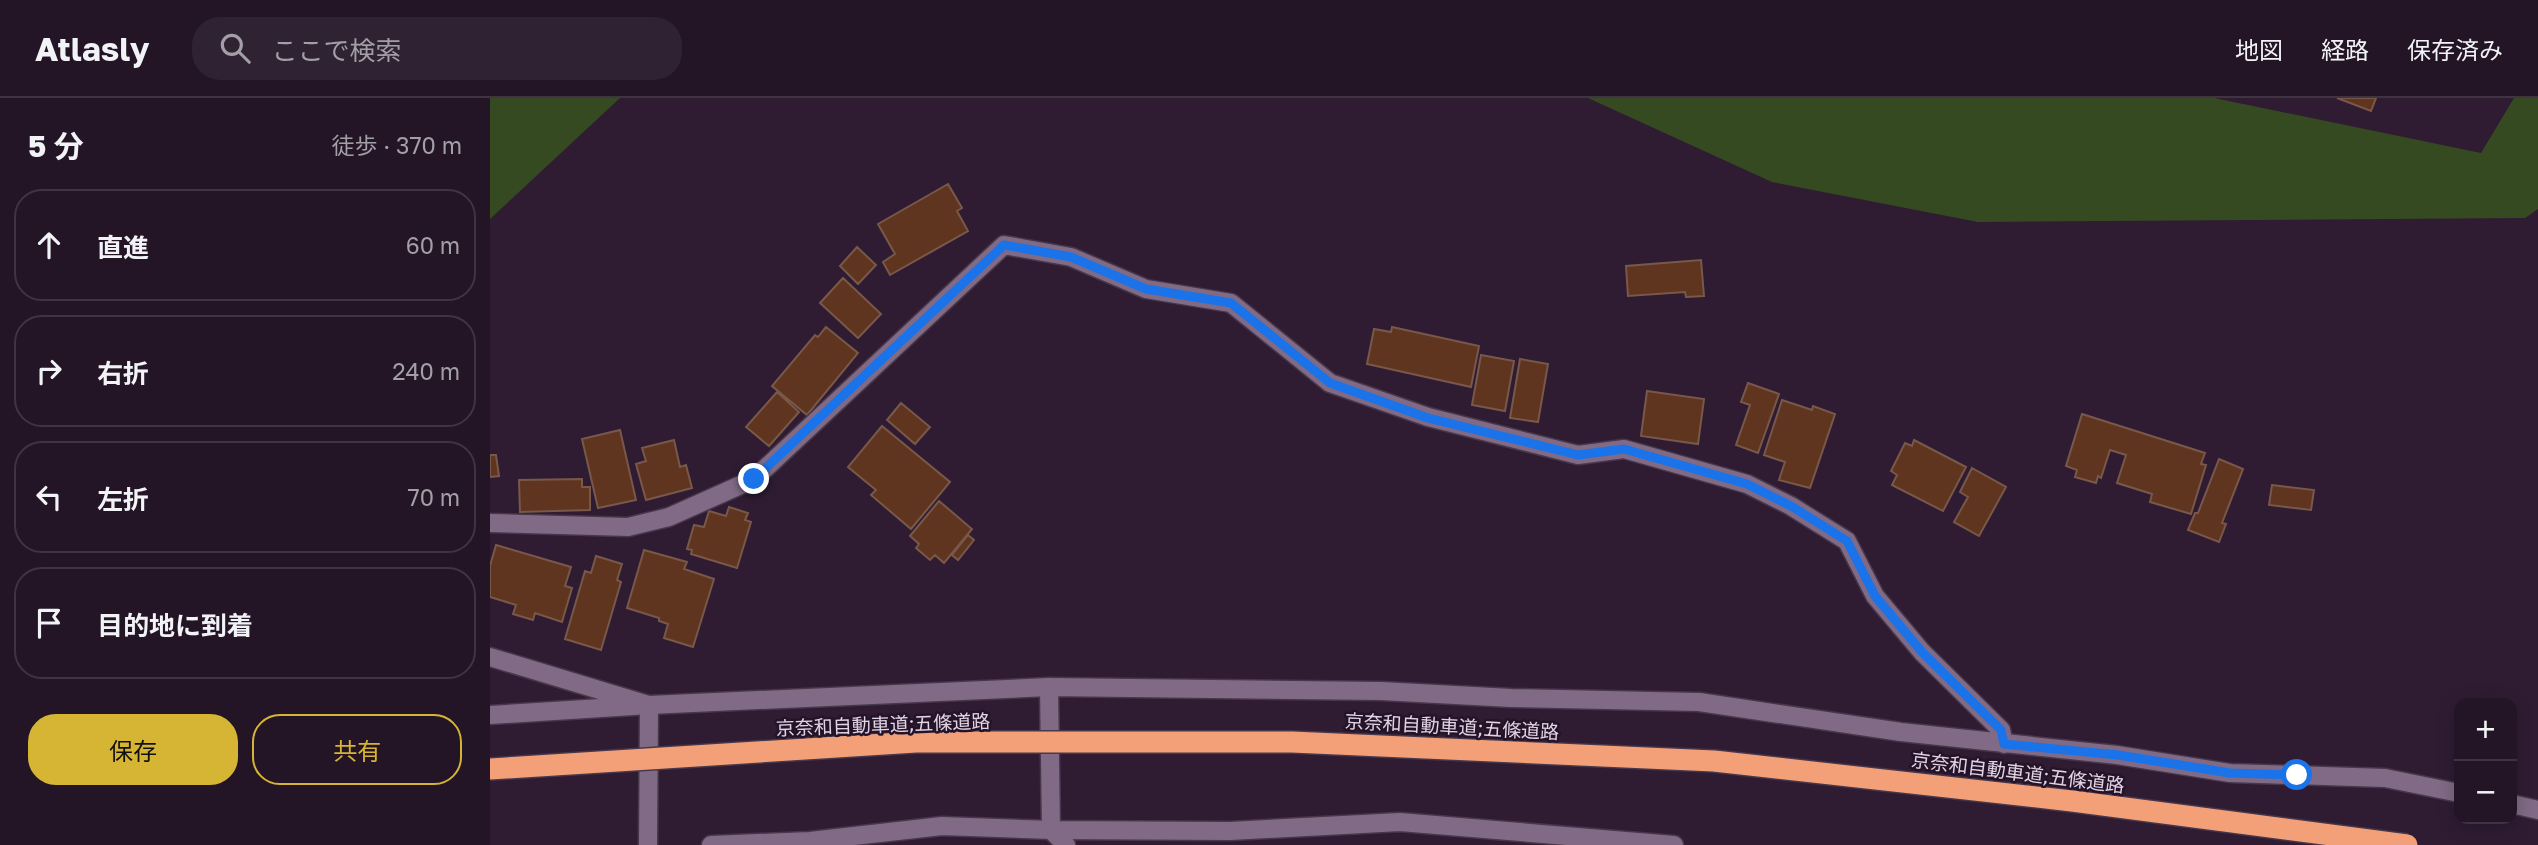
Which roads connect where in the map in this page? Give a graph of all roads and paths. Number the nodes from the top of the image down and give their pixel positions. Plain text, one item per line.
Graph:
1 (490, 523) edge
2 (490, 657) edge
3 (1049, 687) junction
4 (649, 705) junction
5 (490, 715) edge
6 (2004, 744) junction
7 (490, 769) edge
8 (2454, 792) edge
9 (2517, 805) edge
10 (2538, 810) edge
11 (1051, 830) junction
12 (648, 845) edge
13 (711, 845) edge
14 (1066, 845) edge
15 (1674, 845) edge
16 (2407, 845) edge

1 - 6 street
2 - 4 street
3 - 4 street
3 - 6 street
3 - 11 street
4 - 5 street
4 - 12 street
6 - 8 street
7 - 16 highway, 京奈和自動車道;五條道路, bridge
9 - 10 street
11 - 13 street
11 - 14 street
11 - 15 street

